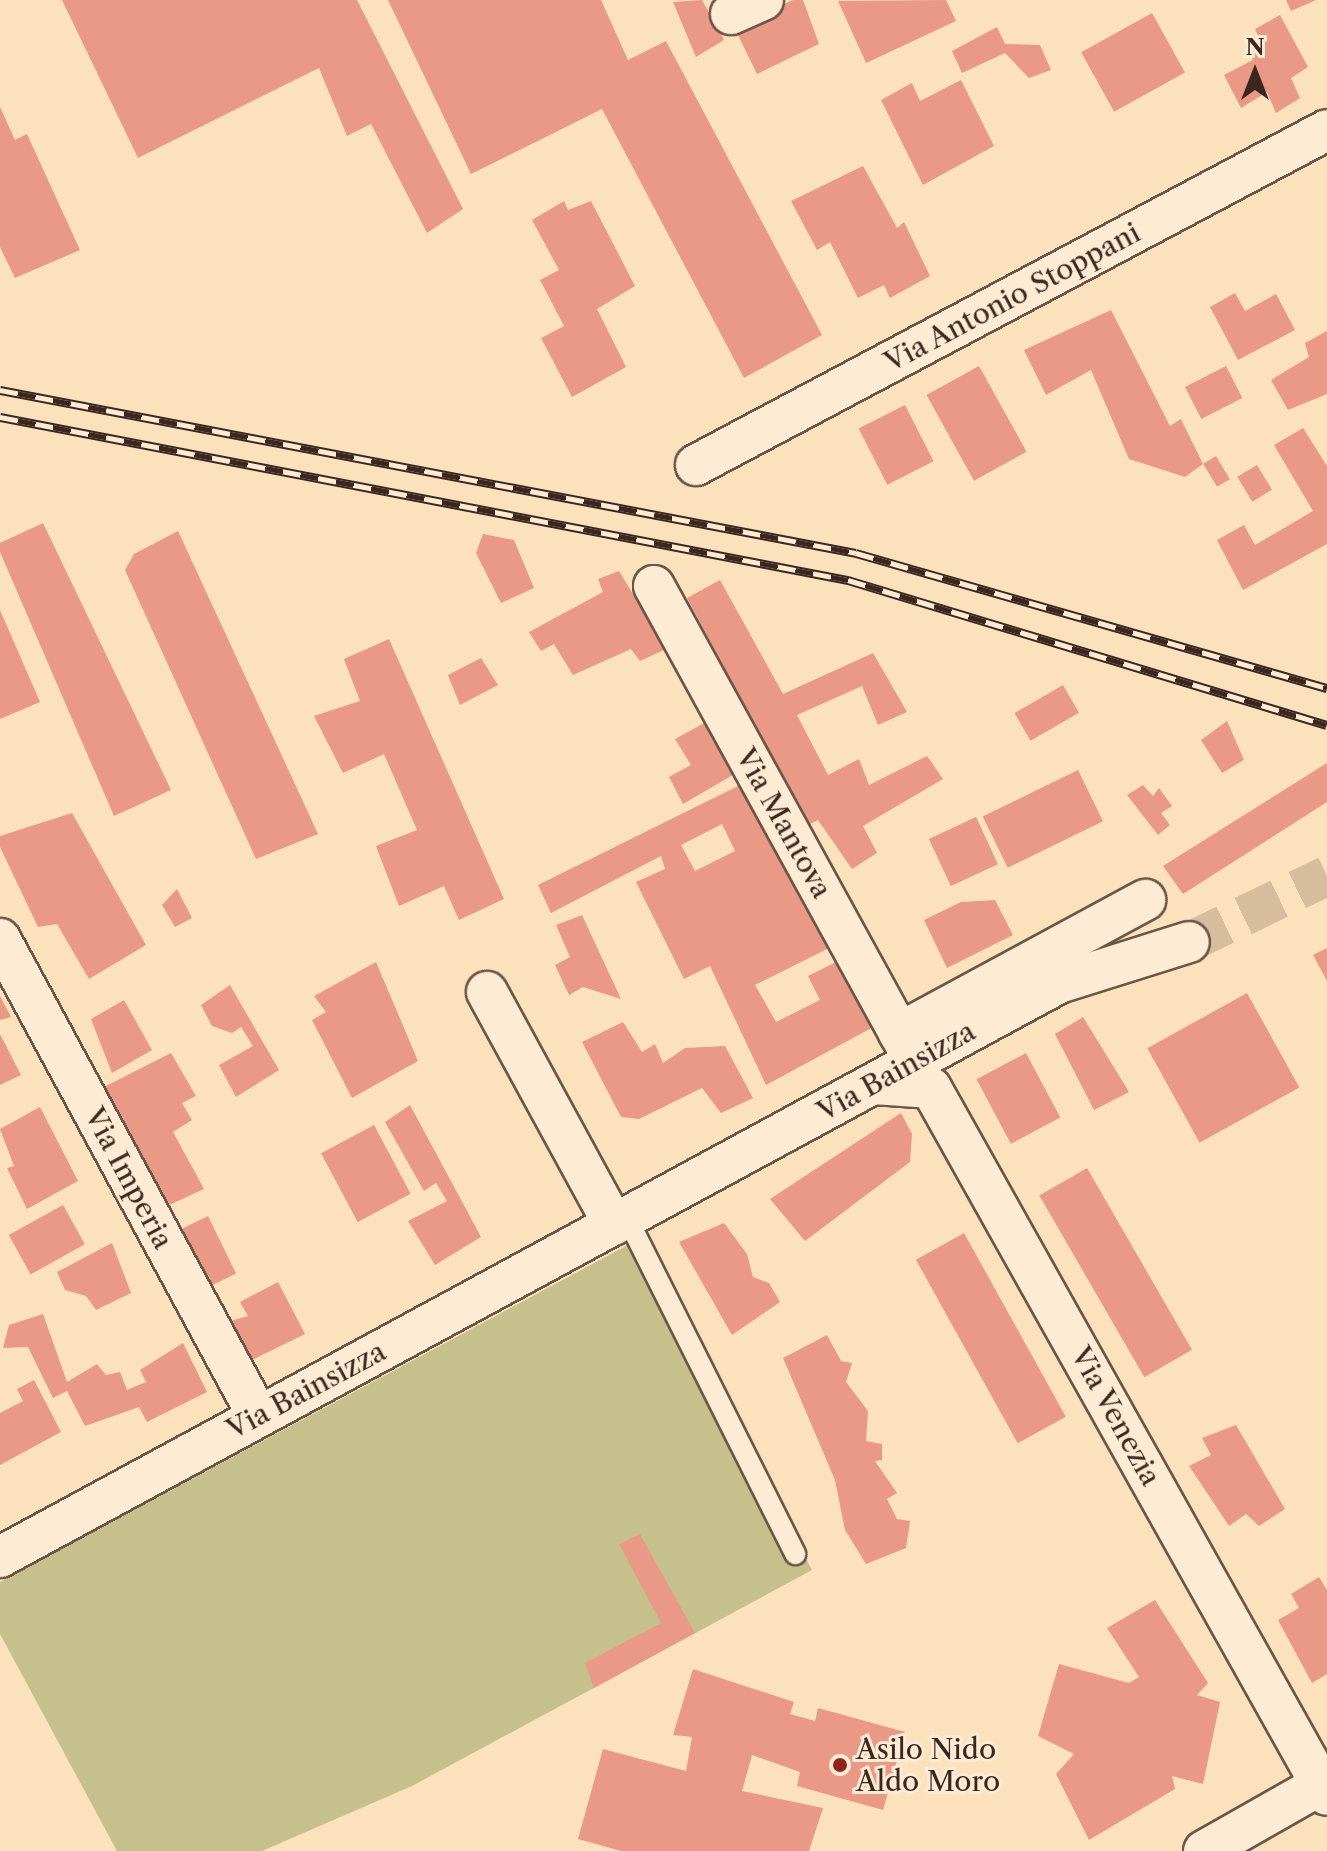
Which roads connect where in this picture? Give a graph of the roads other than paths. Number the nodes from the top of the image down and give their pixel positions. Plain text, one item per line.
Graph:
1 (1327, 130) edge
2 (696, 465) dead end
3 (654, 586) dead end
4 (1145, 900) dead end
5 (0, 939) edge
6 (1189, 942) tunnel mouth
7 (487, 992) dead end
8 (906, 1047) junction
9 (873, 1084) junction
10 (620, 1222) junction
11 (258, 1416) junction
12 (795, 1554) dead end
13 (0, 1557) edge
14 (1325, 1787) edge
15 (1204, 1851) edge

1 - 2 street, Via Antonio Stoppani
3 - 8 street, Via Mantova
4 - 8 street
5 - 11 street, Via Imperia
6 - 8 street, Via Bainsizza
7 - 10 street
8 - 9 street, Via Bainsizza
9 - 10 street, Via Bainsizza
9 - 14 street, Via Venezia
10 - 11 street, Via Bainsizza
10 - 12 lane
11 - 13 street, Via Bainsizza
14 - 15 street

